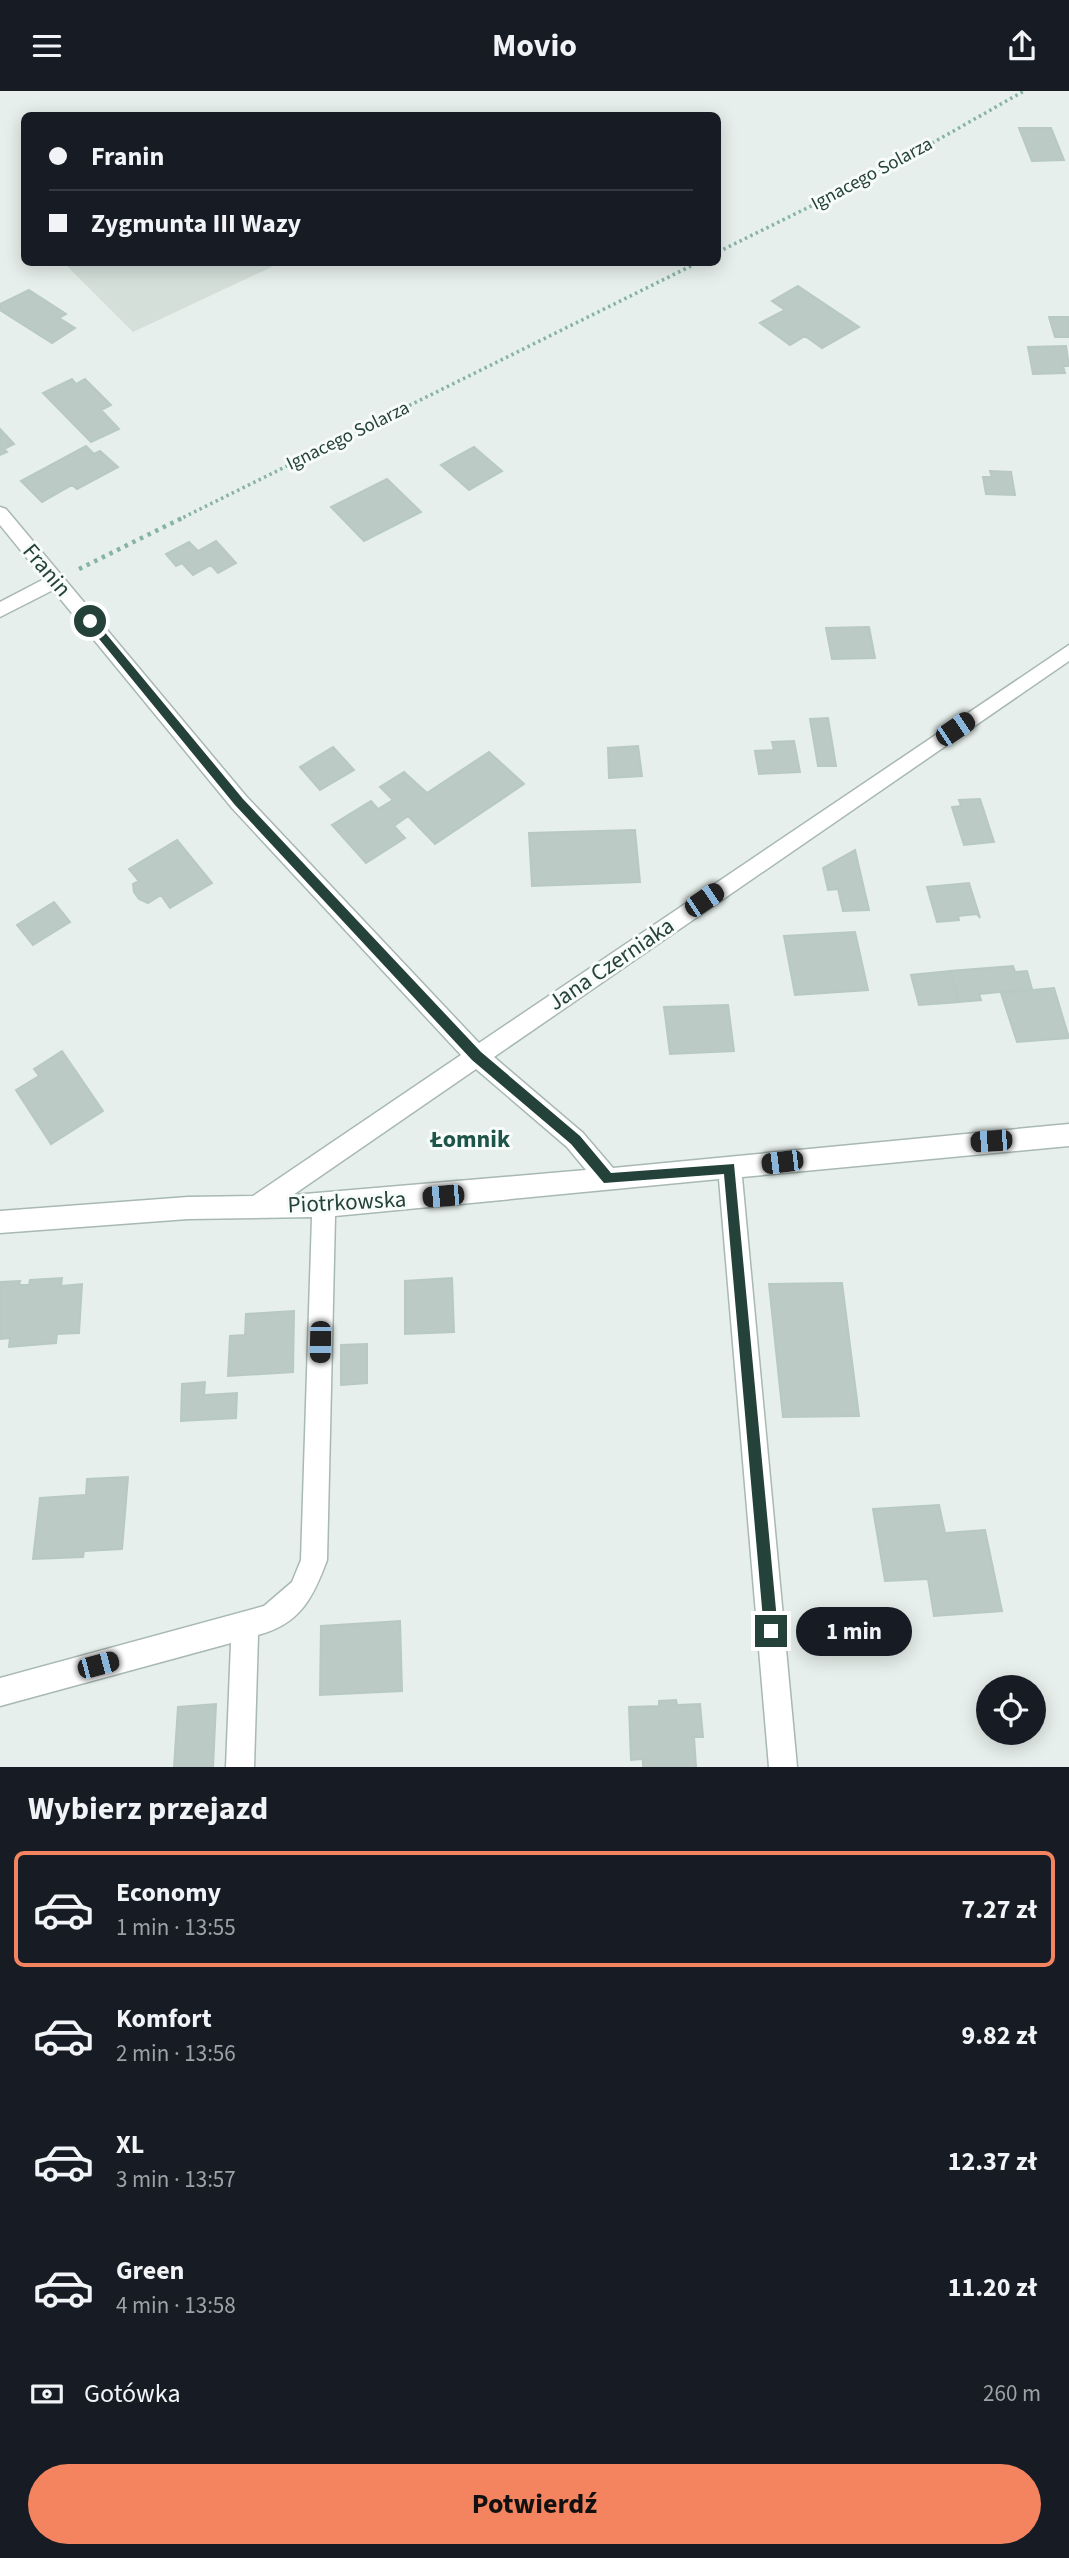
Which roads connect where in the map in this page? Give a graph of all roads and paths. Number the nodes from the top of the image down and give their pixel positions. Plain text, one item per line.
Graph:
1 (1024, 91) edge
2 (721, 250) edge
3 (691, 266) edge
4 (0, 513) edge
5 (57, 580) junction
6 (0, 610) edge
7 (1069, 652) edge
8 (477, 1056) junction
9 (1069, 1135) edge
10 (730, 1168) junction
11 (608, 1179) junction
12 (258, 1206) junction
13 (324, 1206) junction
14 (0, 1222) edge
15 (245, 1625) junction
16 (0, 1692) edge
17 (240, 1767) edge
18 (783, 1767) edge

1 - 2 path, Ignacego Solarza
3 - 5 path, Ignacego Solarza
4 - 5 street, Franin
5 - 6 street
5 - 8 street, Franin
7 - 8 street, Jana Czerniaka
8 - 11 street, Franin
8 - 12 street, Jana Czerniaka
9 - 10 street, Piotrkowska
10 - 11 street, Piotrkowska
10 - 18 street
11 - 13 street, Piotrkowska
12 - 13 street, Piotrkowska
12 - 14 street, Piotrkowska
13 - 15 street
15 - 16 street
15 - 17 street

